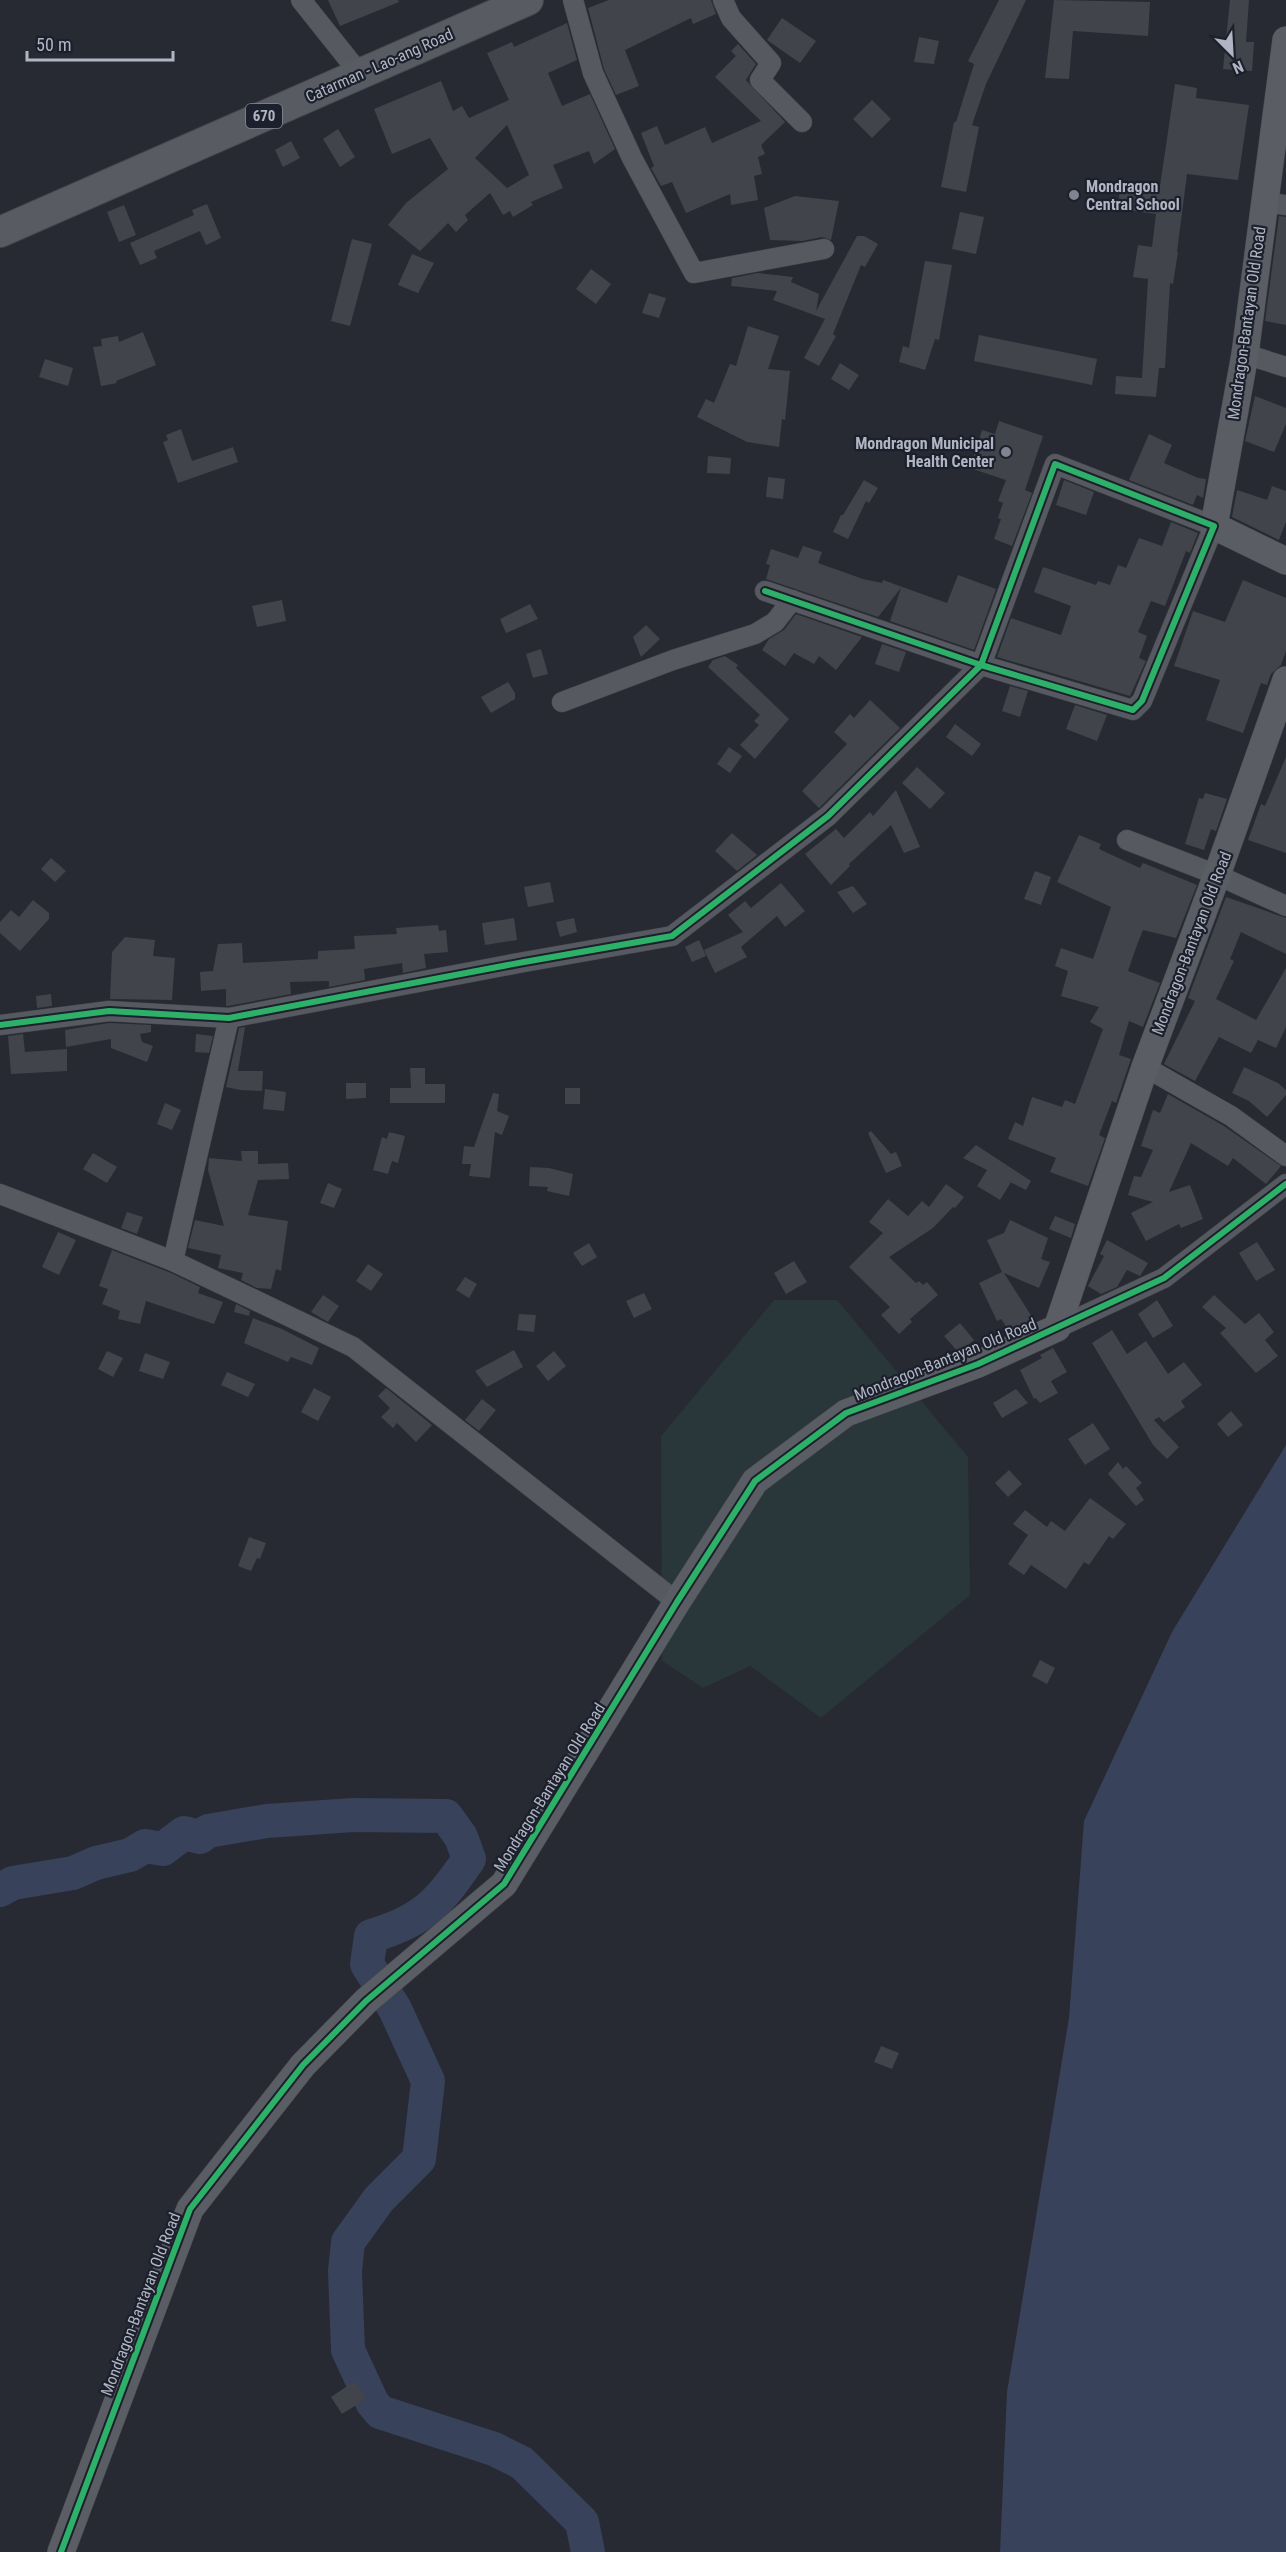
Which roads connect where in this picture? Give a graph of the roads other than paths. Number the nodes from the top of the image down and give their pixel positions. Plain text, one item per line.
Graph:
1 (301, 0) edge
2 (528, 0) edge
3 (573, 0) edge
4 (723, 0) edge
5 (1286, 40) edge
6 (360, 74) junction
7 (802, 122) dead end
8 (1275, 204) edge
9 (0, 232) edge
10 (824, 249) dead end
11 (1245, 354) junction
12 (1286, 367) edge
13 (1214, 526) junction
14 (1286, 561) edge
15 (765, 591) dead end
16 (792, 600) junction
17 (981, 665) junction
18 (1286, 680) edge
19 (561, 702) dead end
20 (1127, 840) dead end
21 (1217, 875) junction
22 (1286, 906) edge
23 (229, 1018) junction
24 (0, 1025) edge
25 (1145, 1067) junction
26 (1286, 1156) edge
27 (1286, 1184) edge
28 (0, 1194) edge
29 (173, 1261) junction
30 (1057, 1328) junction
31 (677, 1602) junction
32 (61, 2552) edge

1 - 6 street
2 - 6 main road, Catarman - Lao-ang Road / 670
3 - 10 street
4 - 7 street
5 - 8 street, Mondragon-Bantayan Old Road
6 - 9 main road, Catarman - Lao-ang Road / 670
8 - 11 street, Mondragon-Bantayan Old Road
11 - 12 street
11 - 13 street, Mondragon-Bantayan Old Road
13 - 14 street
13 - 17 street
13 - 17 street
15 - 16 street
16 - 17 street
16 - 19 street
17 - 23 street
18 - 21 street, Mondragon-Bantayan Old Road
20 - 21 street
21 - 22 street
21 - 25 street, Mondragon-Bantayan Old Road
23 - 24 street
23 - 29 street
25 - 26 street
25 - 30 street, Mondragon-Bantayan Old Road
27 - 30 street
28 - 29 street
29 - 31 street
30 - 31 street, Mondragon-Bantayan Old Road
31 - 32 street, Mondragon-Bantayan Old Road

